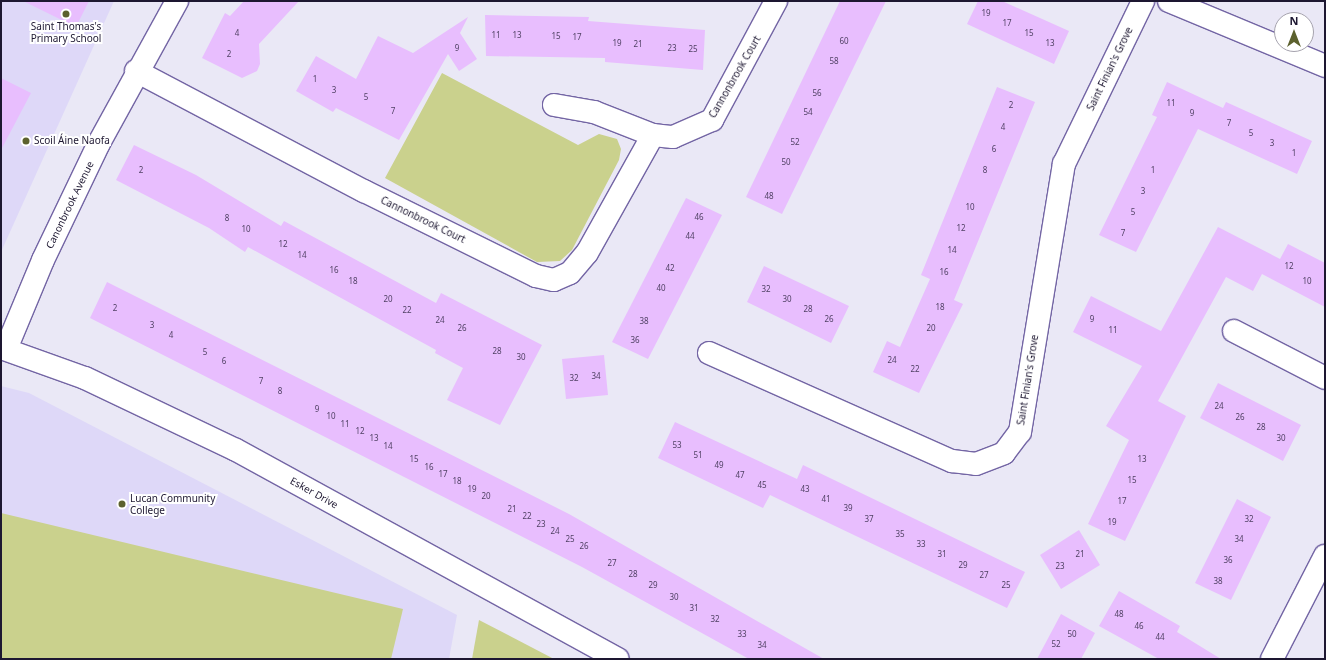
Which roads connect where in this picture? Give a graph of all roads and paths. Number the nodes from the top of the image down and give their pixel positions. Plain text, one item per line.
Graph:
1 (177, 1) edge
2 (776, 1) edge
3 (1143, 1) edge
4 (1169, 1) edge
5 (1325, 66) edge
6 (136, 71) junction
7 (554, 104) dead end
8 (653, 135) junction
9 (1234, 331) dead end
10 (4, 349) edge
11 (709, 353) dead end
12 (1325, 378) edge
13 (1325, 556) edge
14 (618, 659) edge
15 (1272, 659) edge

1 - 6 street, Canonbrook Avenue
2 - 8 street, Cannonbrook Court
3 - 11 street, Saint Finian's Grove
4 - 5 street
6 - 8 street, Cannonbrook Court
6 - 10 street, Canonbrook Avenue
7 - 8 street, Cannonbrook Court
9 - 12 street
10 - 14 street, Esker Drive
13 - 15 street

